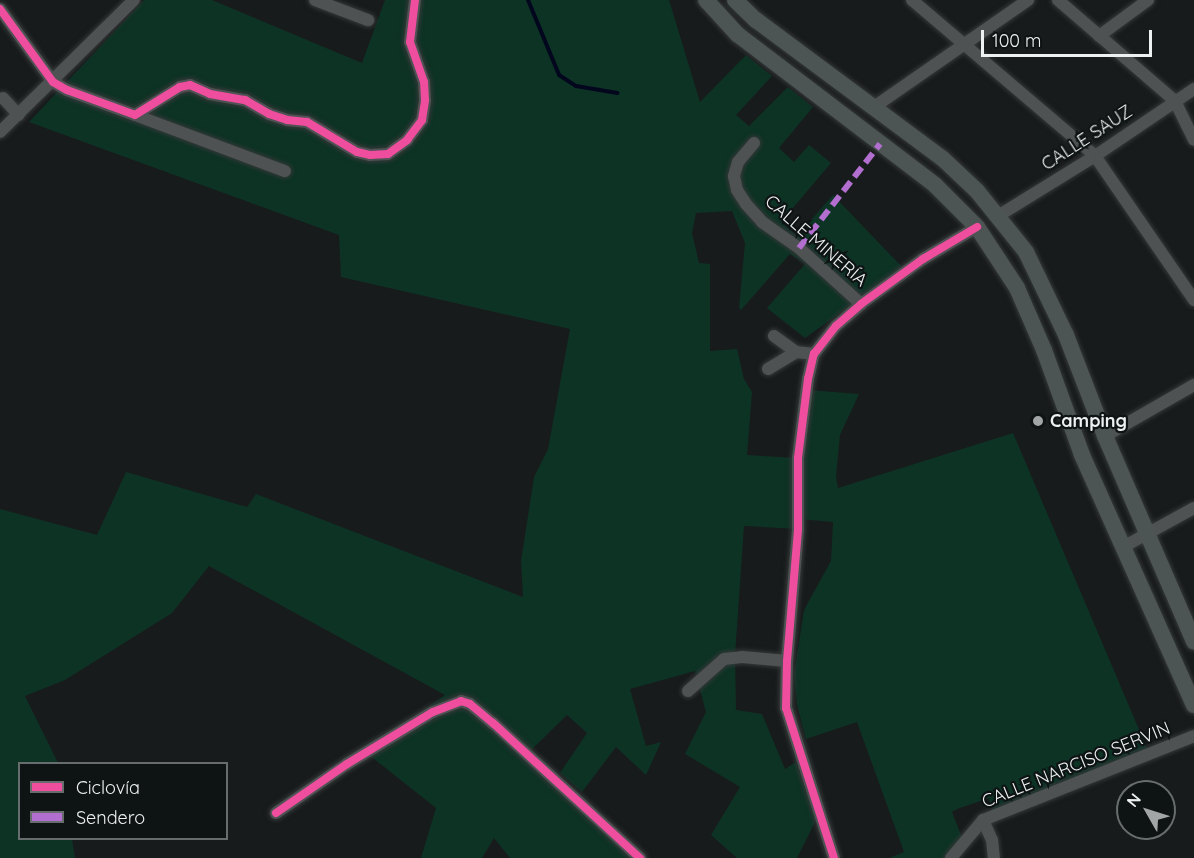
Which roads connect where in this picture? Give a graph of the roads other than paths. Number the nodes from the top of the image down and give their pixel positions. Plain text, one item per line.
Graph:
1 (134, 0) edge
2 (315, 0) edge
3 (415, 0) edge
4 (706, 0) edge
5 (735, 0) edge
6 (912, 0) edge
7 (1028, 0) edge
8 (1058, 0) edge
9 (1148, 0) edge
10 (335, 4) edge
11 (0, 9) edge
12 (368, 20) dead end
13 (1099, 36) junction
14 (966, 45) junction
15 (53, 82) junction
16 (1194, 89) edge
17 (3, 98) dead end
18 (1175, 101) junction
19 (874, 107) junction
20 (19, 115) junction
21 (135, 115) junction
22 (0, 132) edge
23 (1194, 140) edge
24 (754, 143) dead end
25 (1095, 156) junction
26 (285, 171) dead end
27 (998, 216) junction
28 (976, 227) junction
29 (1194, 300) edge
30 (861, 304) junction
31 (774, 336) dead end
32 (796, 352) junction
33 (814, 354) junction
34 (768, 369) dead end
35 (1194, 385) edge
36 (1105, 436) junction
37 (1194, 508) edge
38 (1153, 533) junction
39 (1123, 547) junction
40 (1192, 631) edge
41 (787, 661) junction
42 (688, 691) dead end
43 (1194, 705) edge
44 (1194, 736) edge
45 (276, 813) dead end
46 (983, 820) junction
47 (640, 858) edge
48 (834, 858) edge
49 (951, 858) edge
50 (994, 858) edge

1 - 15 street
2 - 10 street
3 - 21 street
4 - 28 main road
5 - 19 main road
6 - 14 street
7 - 14 street
8 - 13 street
9 - 13 street
10 - 12 street
11 - 15 street
13 - 18 street
14 - 19 street
14 - 25 street
15 - 20 street
15 - 21 street
16 - 18 street, CALLE SAUZ
17 - 20 street
18 - 23 street
18 - 25 street, CALLE SAUZ
19 - 27 main road
20 - 22 street
21 - 26 street
24 - 30 street, CALLE MINERÍA
25 - 27 street, CALLE SAUZ
25 - 29 street
27 - 36 main road
28 - 30 street
28 - 39 main road
30 - 33 street
31 - 32 street
32 - 33 street
32 - 34 street
33 - 41 street
35 - 36 street
36 - 38 main road
37 - 38 street
38 - 39 street
38 - 40 main road
39 - 43 main road
41 - 42 street
41 - 48 street
44 - 46 street, CALLE NARCISO SERVIN
45 - 47 street
46 - 49 street, CALLE NARCISO SERVIN
46 - 50 street

